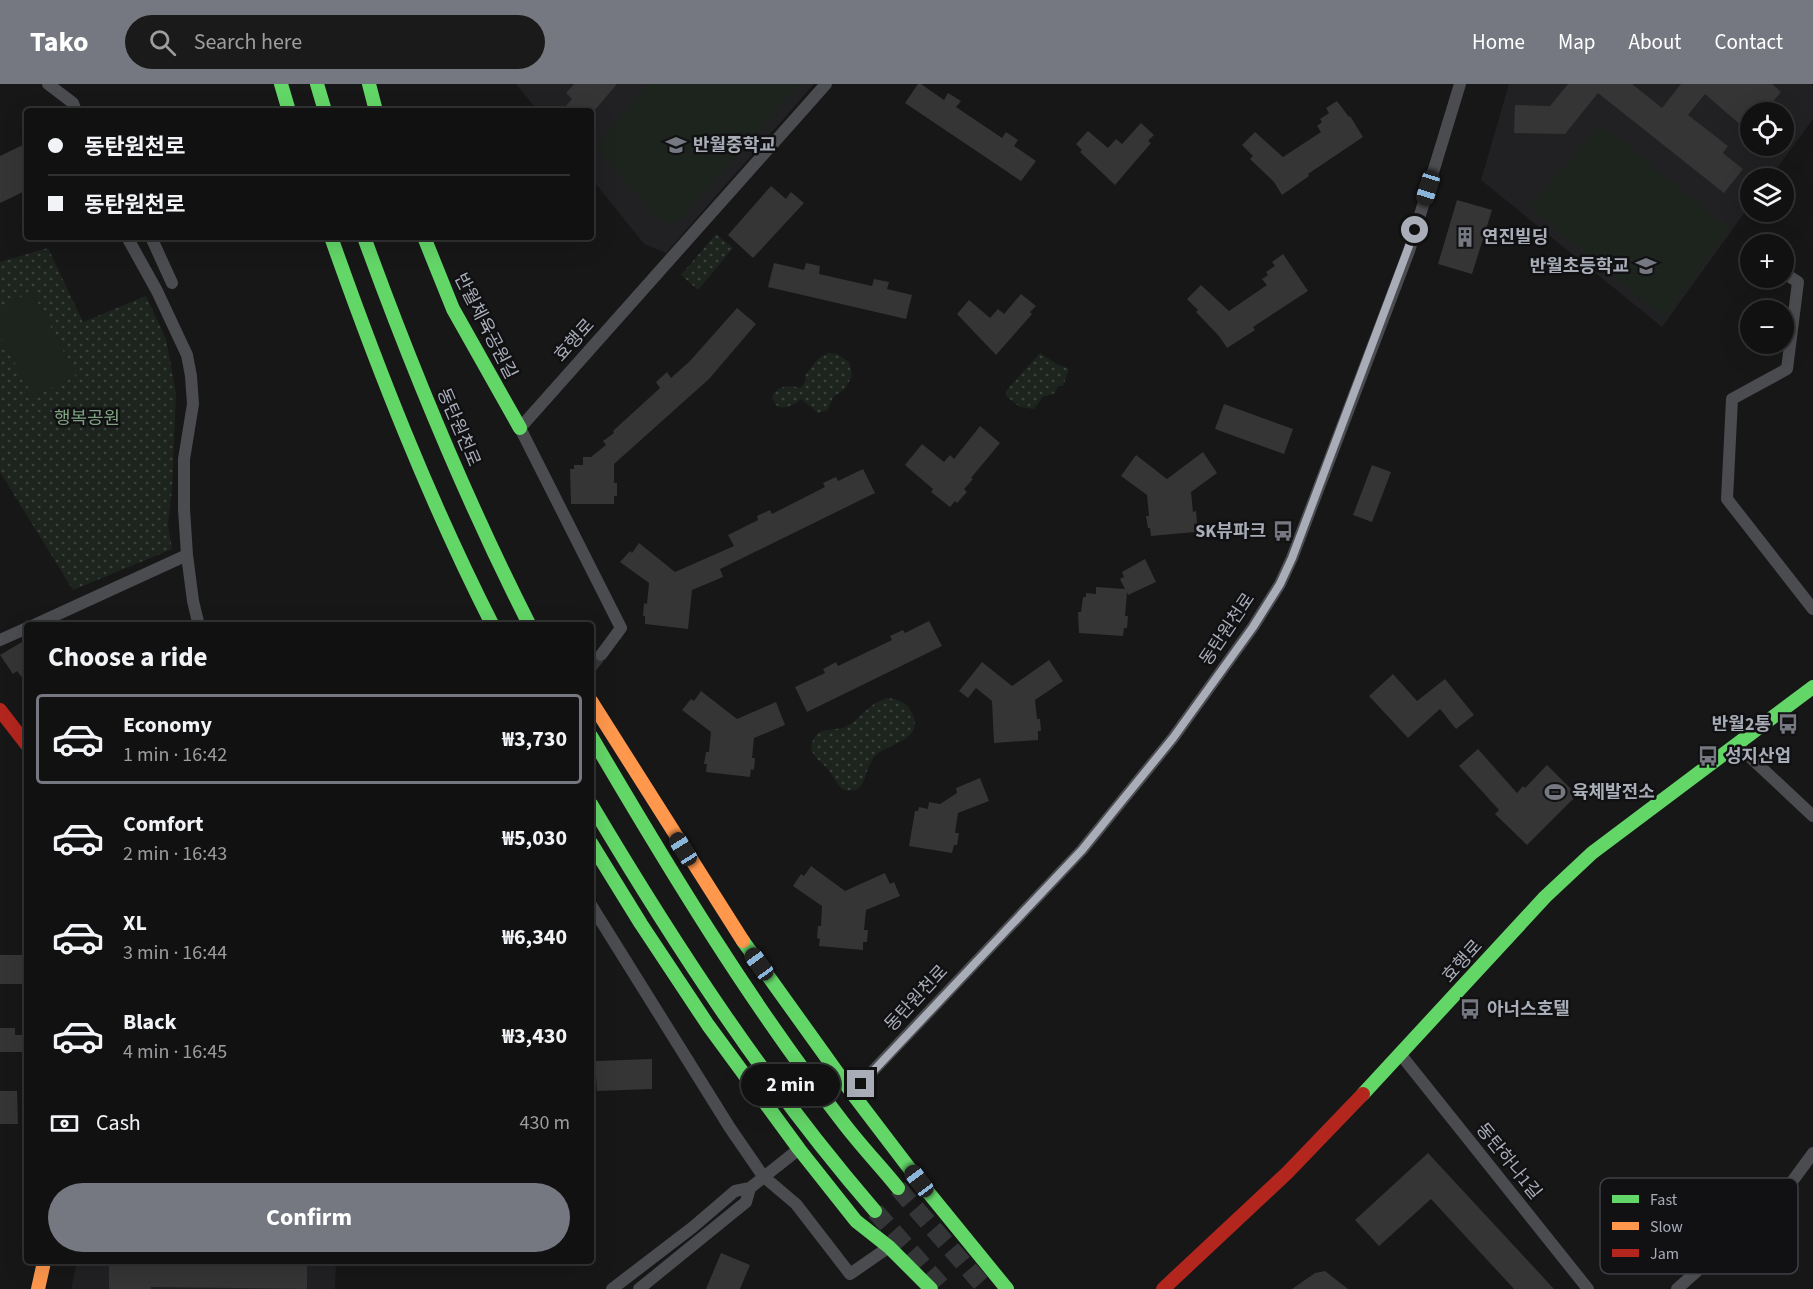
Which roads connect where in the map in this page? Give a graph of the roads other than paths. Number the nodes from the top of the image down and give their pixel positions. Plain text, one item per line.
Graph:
1 (48, 84) edge
2 (281, 84) edge
3 (317, 84) edge
4 (369, 84) edge
5 (826, 84) edge
6 (1460, 84) edge
7 (75, 108) edge
8 (288, 108) edge
9 (324, 108) edge
10 (375, 108) edge
11 (129, 240) edge
12 (152, 240) edge
13 (332, 240) edge
14 (365, 240) edge
15 (425, 240) edge
16 (1794, 279) edge
17 (172, 283) dead end
18 (520, 428) junction
19 (187, 555) junction
20 (1813, 609) edge
21 (41, 622) edge
22 (198, 622) edge
23 (491, 622) edge
24 (530, 622) edge
25 (24, 629) edge
26 (0, 640) edge
27 (601, 656) tunnel mouth
28 (1813, 687) edge
29 (594, 705) edge
30 (0, 710) edge
31 (24, 741) edge
32 (594, 741) edge
33 (1736, 744) junction
34 (594, 809) edge
35 (1813, 816) edge
36 (594, 848) edge
37 (594, 910) edge
38 (1401, 1055) junction
39 (852, 1093) junction
40 (800, 1149) junction
41 (1813, 1153) edge
42 (763, 1176) junction
43 (1795, 1178) edge
44 (750, 1188) junction
45 (898, 1188) tunnel mouth
46 (874, 1211) tunnel mouth
47 (889, 1247) junction
48 (44, 1264) edge
49 (1694, 1274) edge
50 (1006, 1288) edge
51 (38, 1289) edge
52 (612, 1289) edge
53 (639, 1289) edge
54 (931, 1289) edge
55 (1163, 1289) edge
56 (1588, 1289) edge
57 (1677, 1289) edge

1 - 7 street
2 - 8 main road
3 - 9 main road
4 - 10 main road
5 - 18 street, 효행로
6 - 39 street, 동탄원천로
11 - 19 street
12 - 17 street
13 - 23 main road
14 - 24 main road, 동탄원천로
15 - 18 main road, 반월체육공원길
16 - 20 street
18 - 27 street
19 - 21 street
19 - 22 street
25 - 26 street
28 - 33 main road, 효행로
29 - 39 main road
30 - 31 main road
32 - 45 main road
33 - 35 street
33 - 38 main road, 효행로
34 - 46 main road
36 - 40 main road
37 - 42 street
38 - 55 main road, 효행로
38 - 56 street, 동탄하나1길
39 - 50 main road
40 - 42 street
40 - 47 main road
41 - 43 street
42 - 44 street
42 - 47 street
44 - 52 street
44 - 53 street
47 - 54 main road
48 - 51 main road
49 - 57 street

